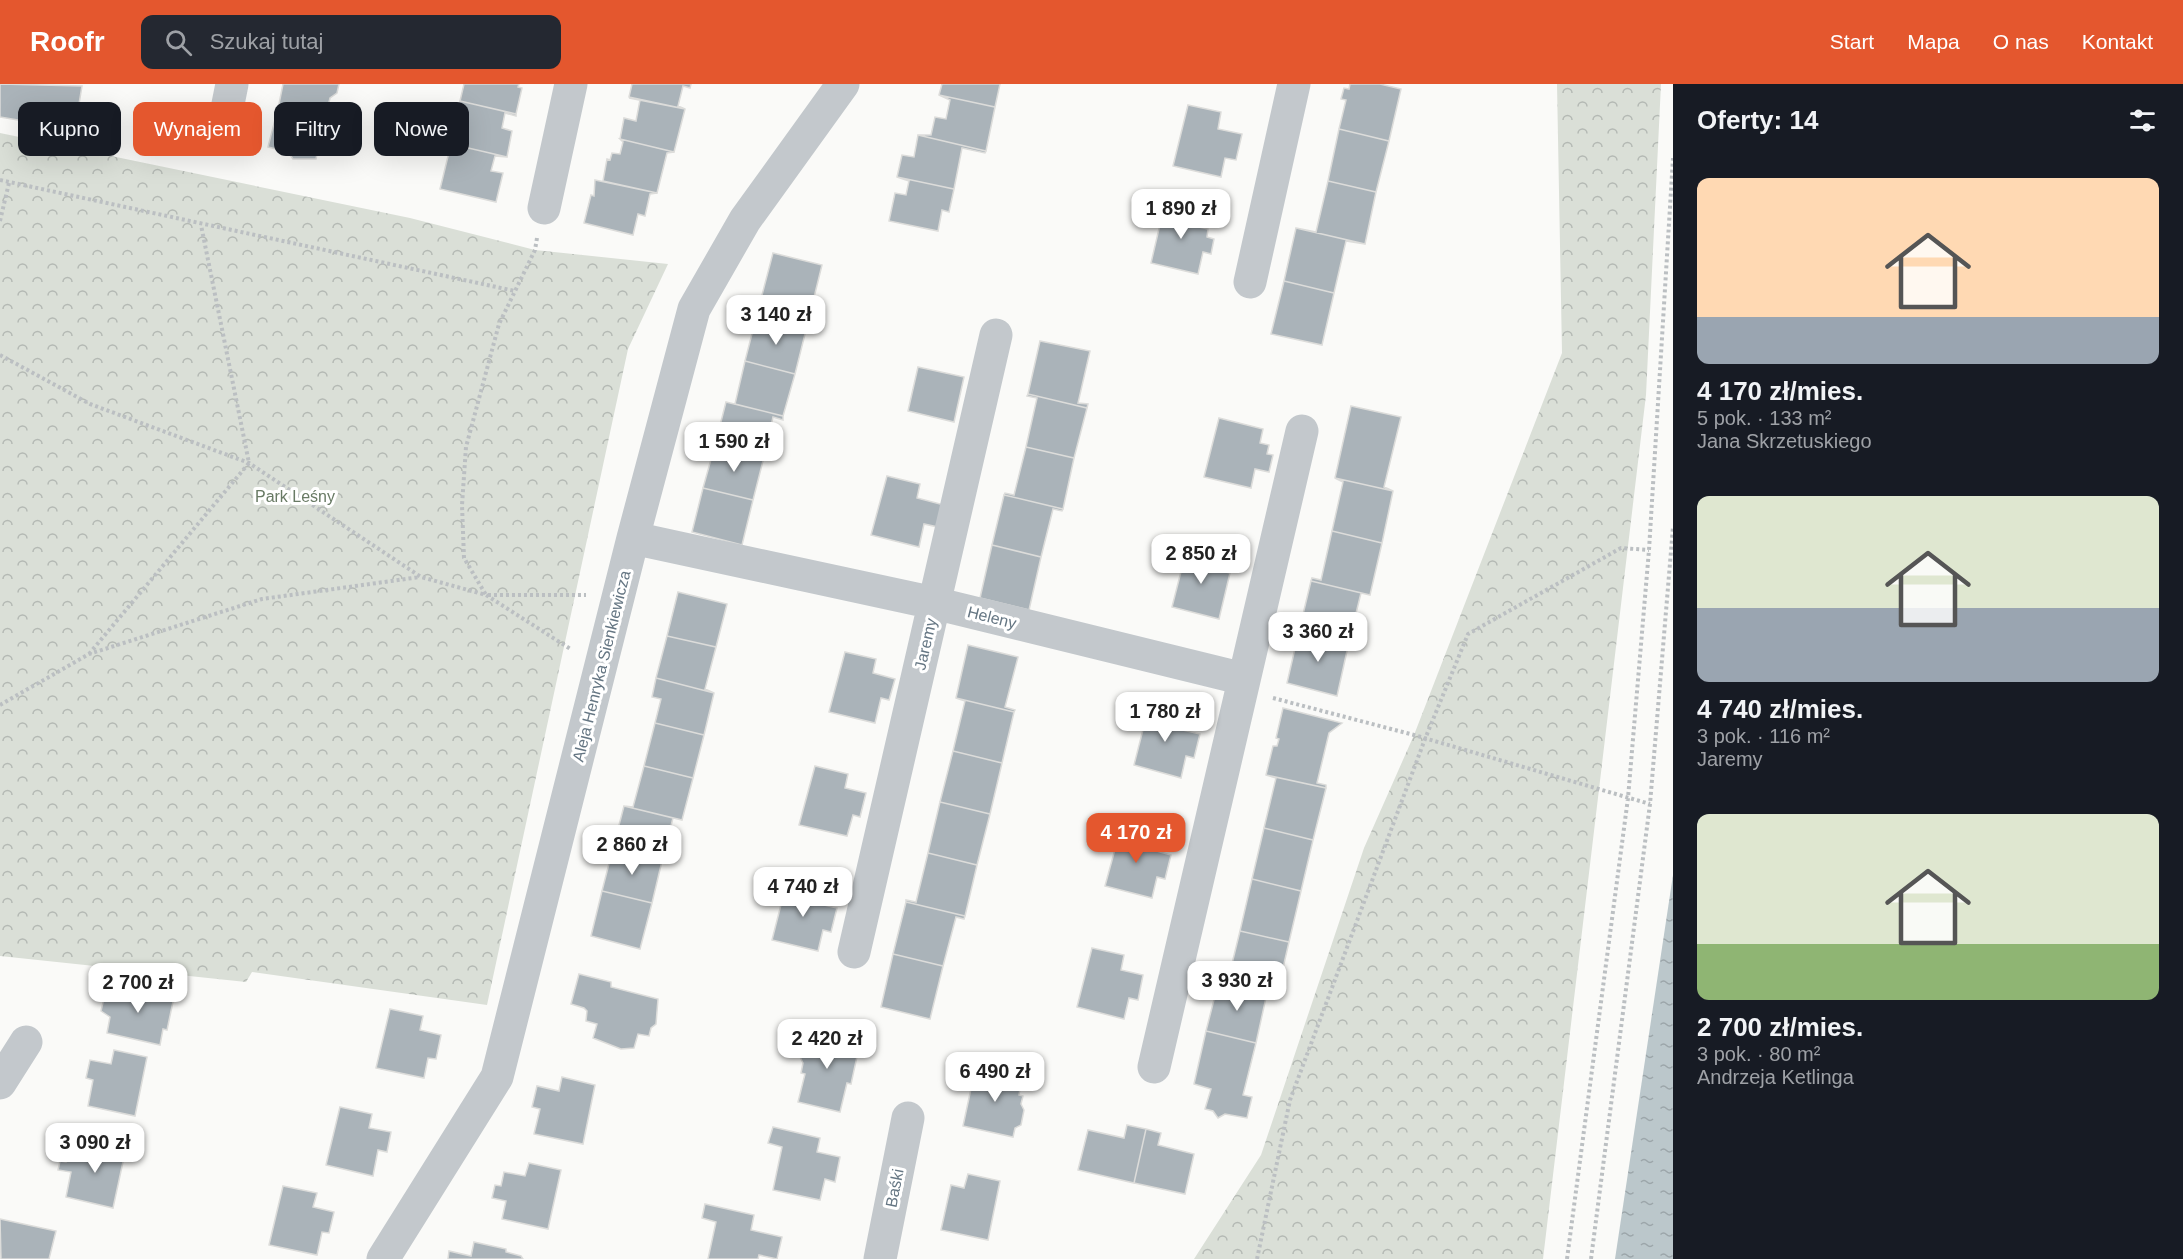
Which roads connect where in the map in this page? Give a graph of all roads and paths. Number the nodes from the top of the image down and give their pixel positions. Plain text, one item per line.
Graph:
1 (232, 84) edge
2 (571, 84) edge
3 (843, 84) edge
4 (1294, 84) edge
5 (228, 102) edge
6 (1673, 158) edge
7 (0, 180) edge
8 (9, 183) junction
9 (544, 208) joint
10 (0, 220) edge
11 (201, 225) junction
12 (1250, 282) dead end
13 (515, 291) junction
14 (996, 335) dead end
15 (0, 355) edge
16 (1302, 431) dead end
17 (249, 463) junction
18 (1673, 527) edge
19 (633, 538) junction
20 (1649, 550) junction
21 (421, 577) junction
22 (486, 594) junction
23 (619, 594) junction
24 (934, 603) junction
25 (89, 654) junction
26 (600, 669) junction
27 (1244, 679) junction
28 (0, 705) edge
29 (1425, 739) junction
30 (1628, 798) junction
31 (1650, 804) junction
32 (854, 952) dead end
33 (26, 1042) dead end
34 (1154, 1066) dead end
35 (0, 1083) edge
36 (908, 1118) dead end
37 (383, 1259) edge
38 (880, 1259) edge
39 (1257, 1259) edge
40 (1567, 1259) edge
41 (1591, 1259) edge

1 - 5 street
2 - 9 street
3 - 19 street, Aleja Henryka Sienkiewicza
4 - 12 street
6 - 20 path
7 - 8 path
8 - 10 path
8 - 11 path
9 - 13 path
11 - 13 path
11 - 17 path
13 - 22 path
14 - 24 street, Jaremy
15 - 17 path
16 - 27 street
17 - 21 path
17 - 25 path
18 - 31 path
19 - 23 street, Aleja Henryka Sienkiewicza
19 - 24 street, Heleny
20 - 29 path
20 - 30 path
21 - 22 path
21 - 25 path
22 - 23 path
22 - 26 path
23 - 26 street, Aleja Henryka Sienkiewicza
24 - 27 street, Heleny
24 - 32 street, Jaremy
25 - 28 path
26 - 37 street, Aleja Henryka Sienkiewicza
27 - 29 path
27 - 34 street
29 - 30 path
29 - 39 path
30 - 31 path
30 - 40 path
31 - 41 path
33 - 35 street
36 - 38 street, Baśki

